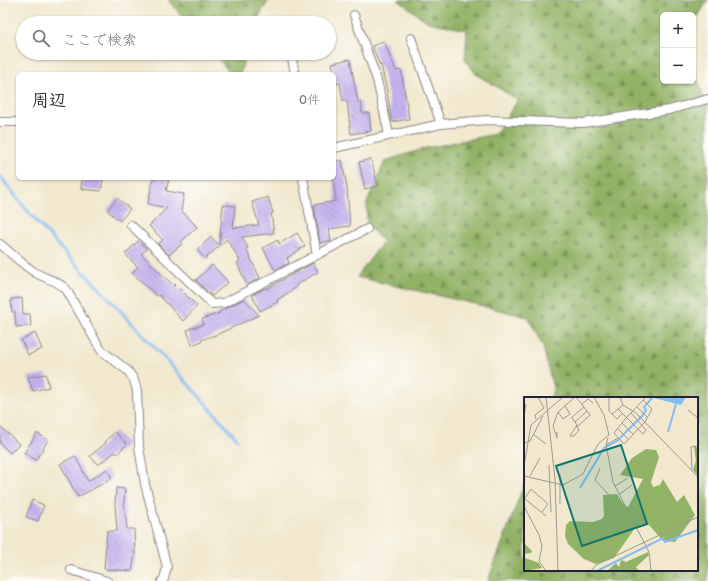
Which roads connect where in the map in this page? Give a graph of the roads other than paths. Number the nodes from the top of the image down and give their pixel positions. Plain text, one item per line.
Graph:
1 (354, 15) dead end
2 (411, 38) dead end
3 (292, 60) edge
4 (295, 72) edge
5 (708, 99) edge
6 (0, 122) edge
7 (16, 122) edge
8 (441, 124) junction
9 (390, 135) junction
10 (336, 148) edge
11 (303, 180) edge
12 (131, 225) dead end
13 (367, 229) dead end
14 (0, 244) edge
15 (317, 255) junction
16 (71, 570) dead end
17 (107, 581) edge
18 (162, 581) edge

1 - 9 street
2 - 8 street
3 - 4 street
5 - 8 street
6 - 7 street
8 - 9 street
9 - 10 street
11 - 15 street
12 - 15 street
13 - 15 street
14 - 18 street
16 - 17 street

